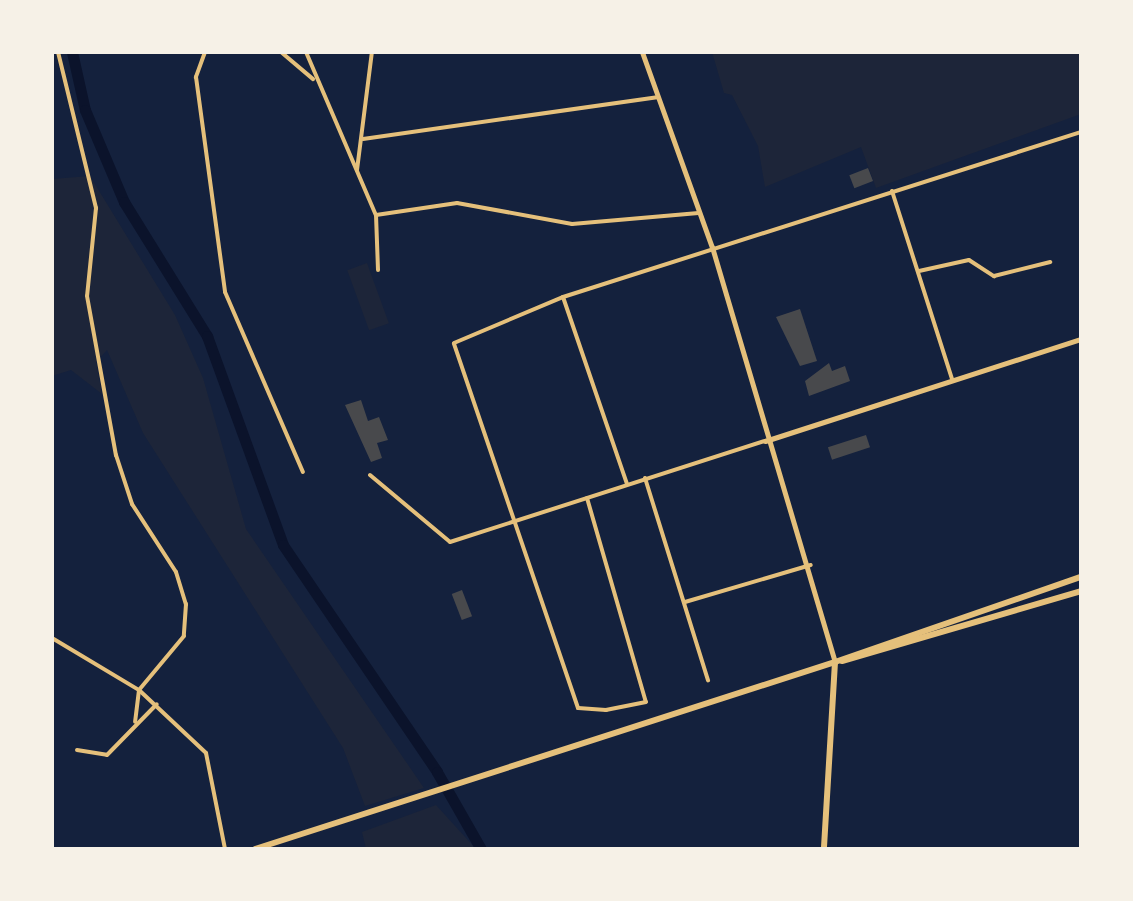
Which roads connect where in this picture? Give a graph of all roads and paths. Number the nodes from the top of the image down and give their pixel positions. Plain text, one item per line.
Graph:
1 (58, 52) edge
2 (205, 52) edge
3 (281, 52) edge
4 (306, 52) edge
5 (372, 52) edge
6 (642, 52) edge
7 (315, 81) junction
8 (659, 96) junction
9 (1081, 132) edge
10 (363, 139) junction
11 (357, 173) junction
12 (891, 190) junction
13 (699, 213) junction
14 (376, 215) junction
15 (712, 247) junction
16 (1050, 262) dead end
17 (378, 270) dead end
18 (919, 271) junction
19 (563, 297) junction
20 (1081, 339) edge
21 (952, 379) junction
22 (765, 441) junction
23 (303, 472) dead end
24 (370, 475) dead end
25 (645, 478) junction
26 (627, 484) junction
27 (587, 498) junction
28 (514, 521) junction
29 (811, 565) junction
30 (1081, 577) edge
31 (1081, 591) edge
32 (685, 602) junction
33 (52, 638) edge
34 (835, 662) junction
35 (708, 680) dead end
36 (139, 690) junction
37 (157, 704) junction
38 (135, 722) junction
39 (77, 750) dead end
40 (225, 849) edge
41 (255, 849) edge
42 (824, 849) edge

1 - 36 street
2 - 23 street
3 - 7 street
4 - 7 street
5 - 10 street
6 - 8 street
7 - 11 street
8 - 10 street
8 - 13 street
9 - 12 street
10 - 11 street
11 - 14 street
12 - 15 street
12 - 18 street
13 - 14 street
13 - 15 street
14 - 17 street
15 - 19 street
15 - 22 street
16 - 18 street
18 - 21 street
19 - 26 street
19 - 28 street
20 - 21 street
21 - 22 street
22 - 25 street
22 - 29 street
24 - 28 street
25 - 26 street
25 - 32 street
26 - 27 street
27 - 28 street
27 - 28 street
29 - 32 street
29 - 34 street
30 - 34 main road
31 - 34 main road
32 - 35 street
33 - 36 street
34 - 41 main road
34 - 42 main road
36 - 37 street
36 - 38 street
37 - 38 street
37 - 40 street
38 - 39 street

